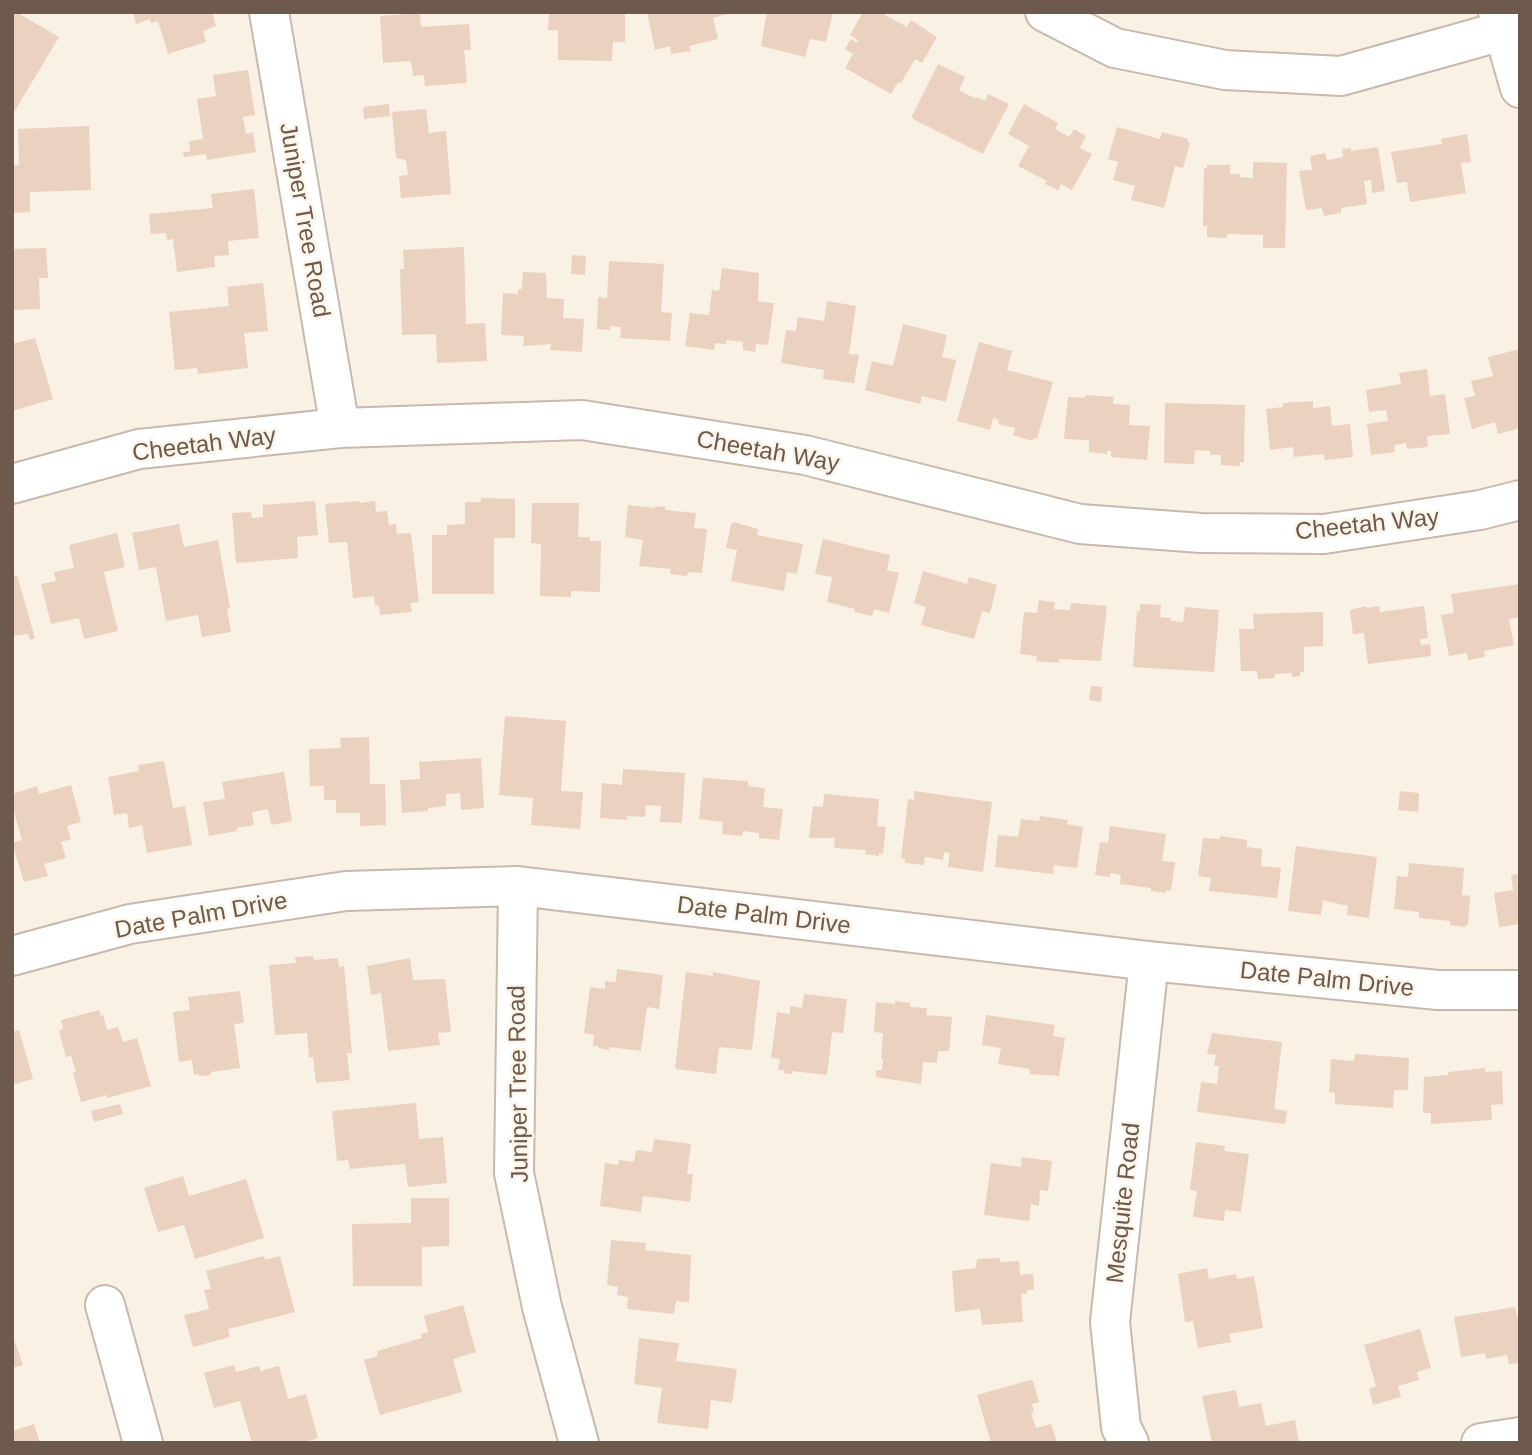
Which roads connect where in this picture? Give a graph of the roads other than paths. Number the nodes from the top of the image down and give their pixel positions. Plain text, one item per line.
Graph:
1 (269, 12) edge
2 (1045, 12) edge
3 (1507, 24) edge
4 (1520, 88) edge
5 (340, 428) junction
6 (12, 484) edge
7 (1520, 500) edge
8 (518, 886) junction
9 (12, 956) edge
10 (1149, 961) junction
11 (1520, 990) edge
12 (105, 1305) dead end
13 (1520, 1437) edge
14 (143, 1443) edge
15 (579, 1443) edge
16 (1129, 1443) edge
17 (1481, 1443) edge

1 - 5 street, Juniper Tree Road
2 - 3 street
3 - 4 street
5 - 6 street, Cheetah Way
5 - 7 street, Cheetah Way
8 - 9 street, Date Palm Drive
8 - 10 street, Date Palm Drive
8 - 15 street, Juniper Tree Road
10 - 11 street, Date Palm Drive
10 - 16 street, Mesquite Road
12 - 14 street
13 - 17 street

